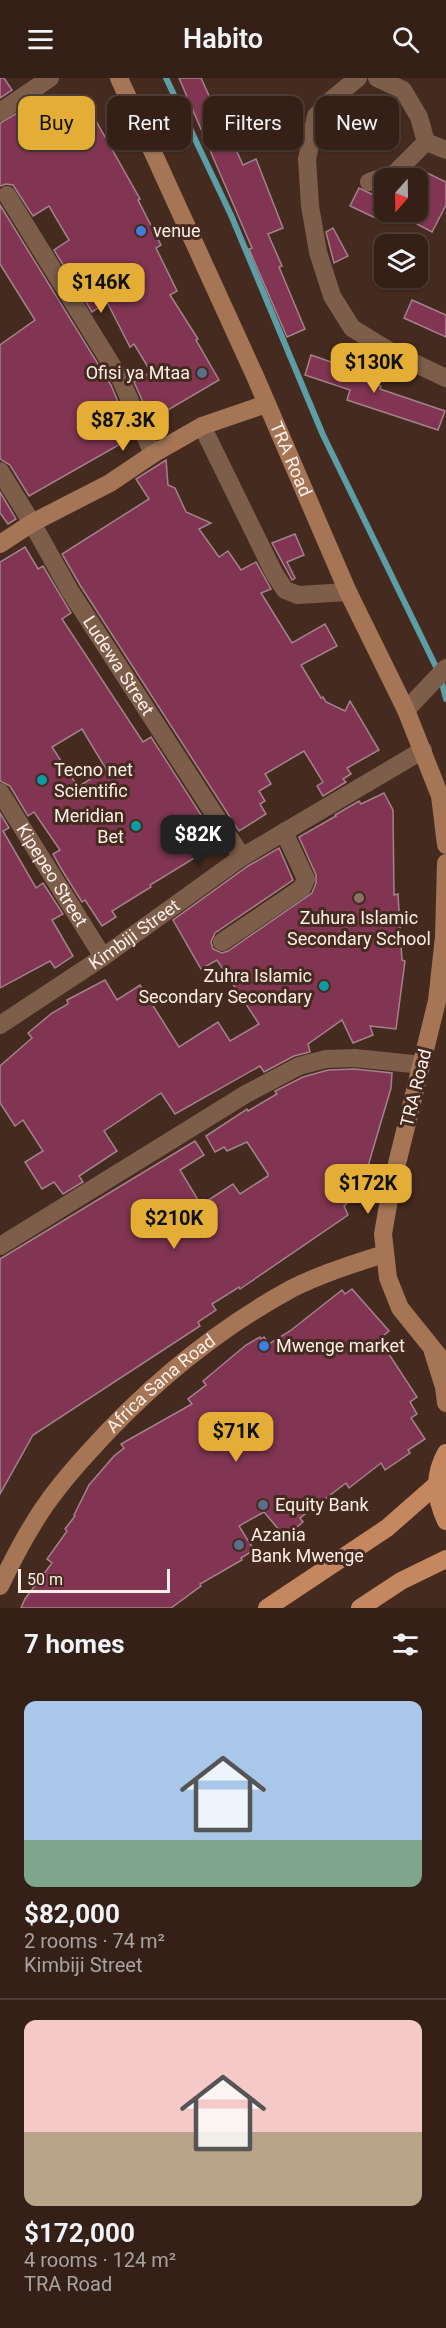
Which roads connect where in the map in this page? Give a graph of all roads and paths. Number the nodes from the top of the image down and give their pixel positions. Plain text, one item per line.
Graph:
1 (50, 78) edge
2 (119, 78) edge
3 (358, 78) edge
4 (377, 78) edge
5 (0, 112) edge
6 (426, 142) junction
7 (446, 150) edge
8 (369, 182) dead end
9 (6, 195) dead end
10 (446, 378) edge
11 (266, 404) junction
12 (202, 426) junction
13 (153, 454) junction
14 (0, 471) edge
15 (32, 523) junction
16 (0, 544) edge
17 (348, 592) junction
18 (446, 668) edge
19 (406, 710) junction
20 (423, 750) junction
21 (0, 792) edge
22 (445, 813) edge
23 (284, 832) junction
24 (446, 845) edge
25 (242, 856) junction
26 (446, 863) edge
27 (222, 942) dead end
28 (103, 957) junction
29 (0, 1025) edge
30 (422, 1065) junction
31 (0, 1246) edge
32 (384, 1254) junction
33 (432, 1348) junction
34 (446, 1365) edge
35 (446, 1403) edge
36 (445, 1452) edge
37 (436, 1485) junction
38 (446, 1521) edge
39 (446, 1559) edge
40 (0, 1586) edge
41 (267, 1608) edge
42 (360, 1608) edge

1 - 5 street
2 - 11 main road, TRA Road
3 - 10 street
4 - 6 street
6 - 7 street
6 - 8 street
9 - 13 street
11 - 12 main road
11 - 17 main road, TRA Road
12 - 13 main road
12 - 17 street
13 - 15 main road
14 - 15 street, Ludewa Street
15 - 16 main road
15 - 25 street, Ludewa Street
17 - 19 main road, TRA Road
18 - 19 street
19 - 20 main road, TRA Road
20 - 22 main road, TRA Road
20 - 23 street, Kimbiji Street
21 - 28 street, Kipepeo Street
22 - 24 main road, TRA Road
23 - 25 street, Kimbiji Street
23 - 27 street
25 - 28 street, Kimbiji Street
26 - 30 main road, TRA Road
28 - 29 street, Kimbiji Street
30 - 31 street
30 - 32 main road, TRA Road
32 - 33 main road, TRA Road
32 - 40 main road, Africa Sana Road
33 - 34 main road, TRA Road
33 - 35 main road
36 - 37 main road
37 - 38 main road
37 - 41 main road
39 - 42 main road

